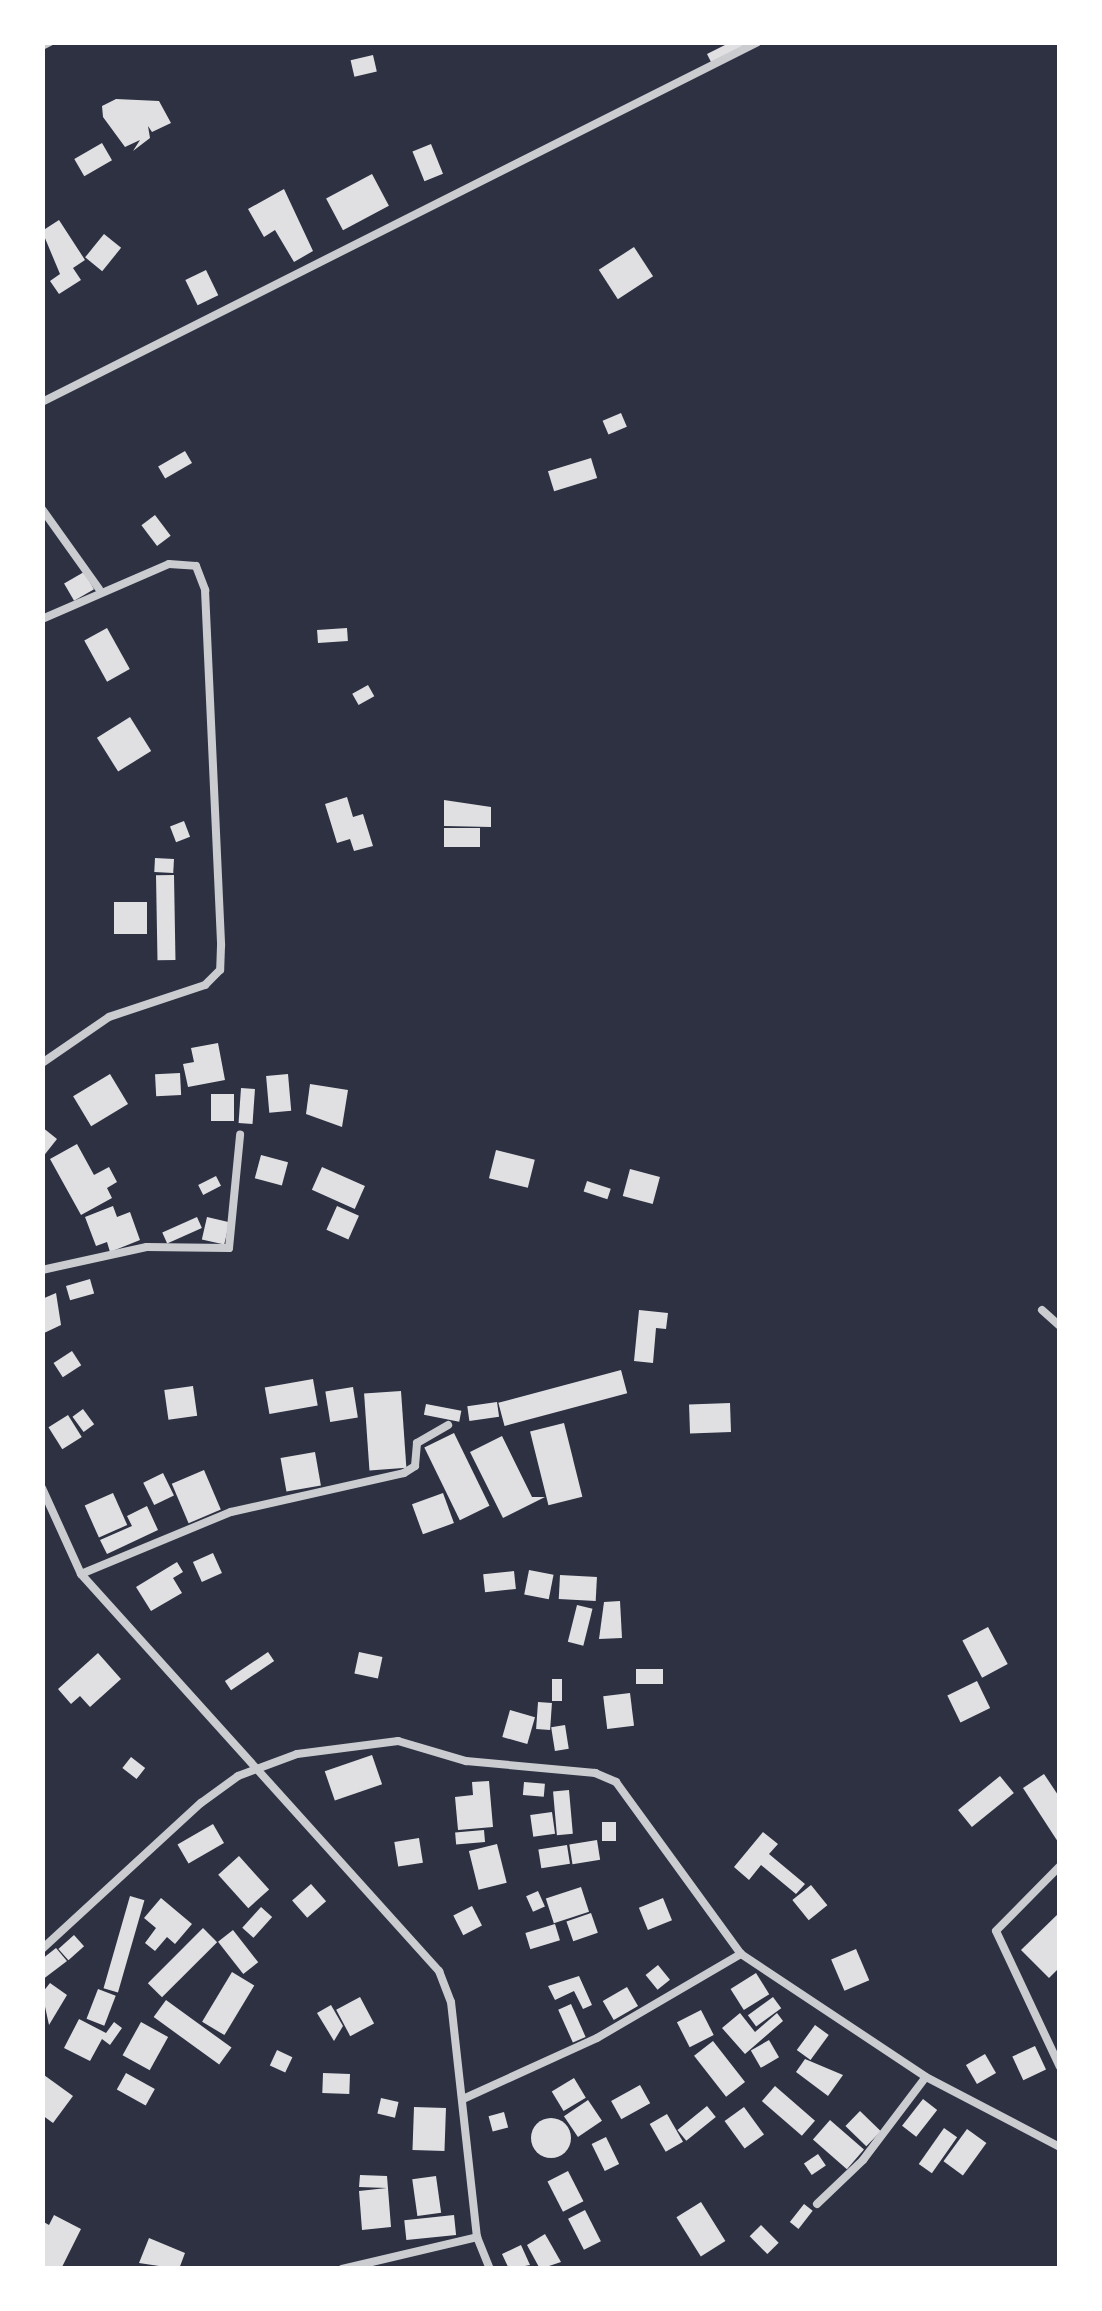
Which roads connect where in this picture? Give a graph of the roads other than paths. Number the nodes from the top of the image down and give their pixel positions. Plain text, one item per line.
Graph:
1 (50, 42) edge
2 (758, 42) edge
3 (42, 46) edge
4 (42, 402) edge
5 (42, 509) edge
6 (99, 589) junction
7 (42, 619) edge
8 (42, 1063) edge
9 (240, 1135) dead end
10 (42, 1270) edge
11 (1042, 1310) dead end
12 (1060, 1326) edge
13 (448, 1425) dead end
14 (42, 1488) edge
15 (46, 1513) edge
16 (81, 1574) junction
17 (256, 1769) junction
18 (1060, 1866) edge
19 (42, 1949) edge
20 (742, 1954) junction
21 (1060, 2067) edge
22 (926, 2078) junction
23 (463, 2099) junction
24 (1060, 2147) edge
25 (818, 2204) dead end
26 (477, 2237) junction
27 (342, 2269) edge
28 (490, 2269) edge

1 - 3 street
2 - 4 street
5 - 6 street
6 - 7 street
6 - 8 street
9 - 10 street
11 - 12 street
13 - 16 street
14 - 15 street
15 - 16 street
16 - 17 street
17 - 19 street
17 - 20 street
17 - 23 street
18 - 21 street
20 - 22 street
20 - 23 street
22 - 24 street
22 - 25 street
23 - 26 street
26 - 27 street
26 - 28 street

